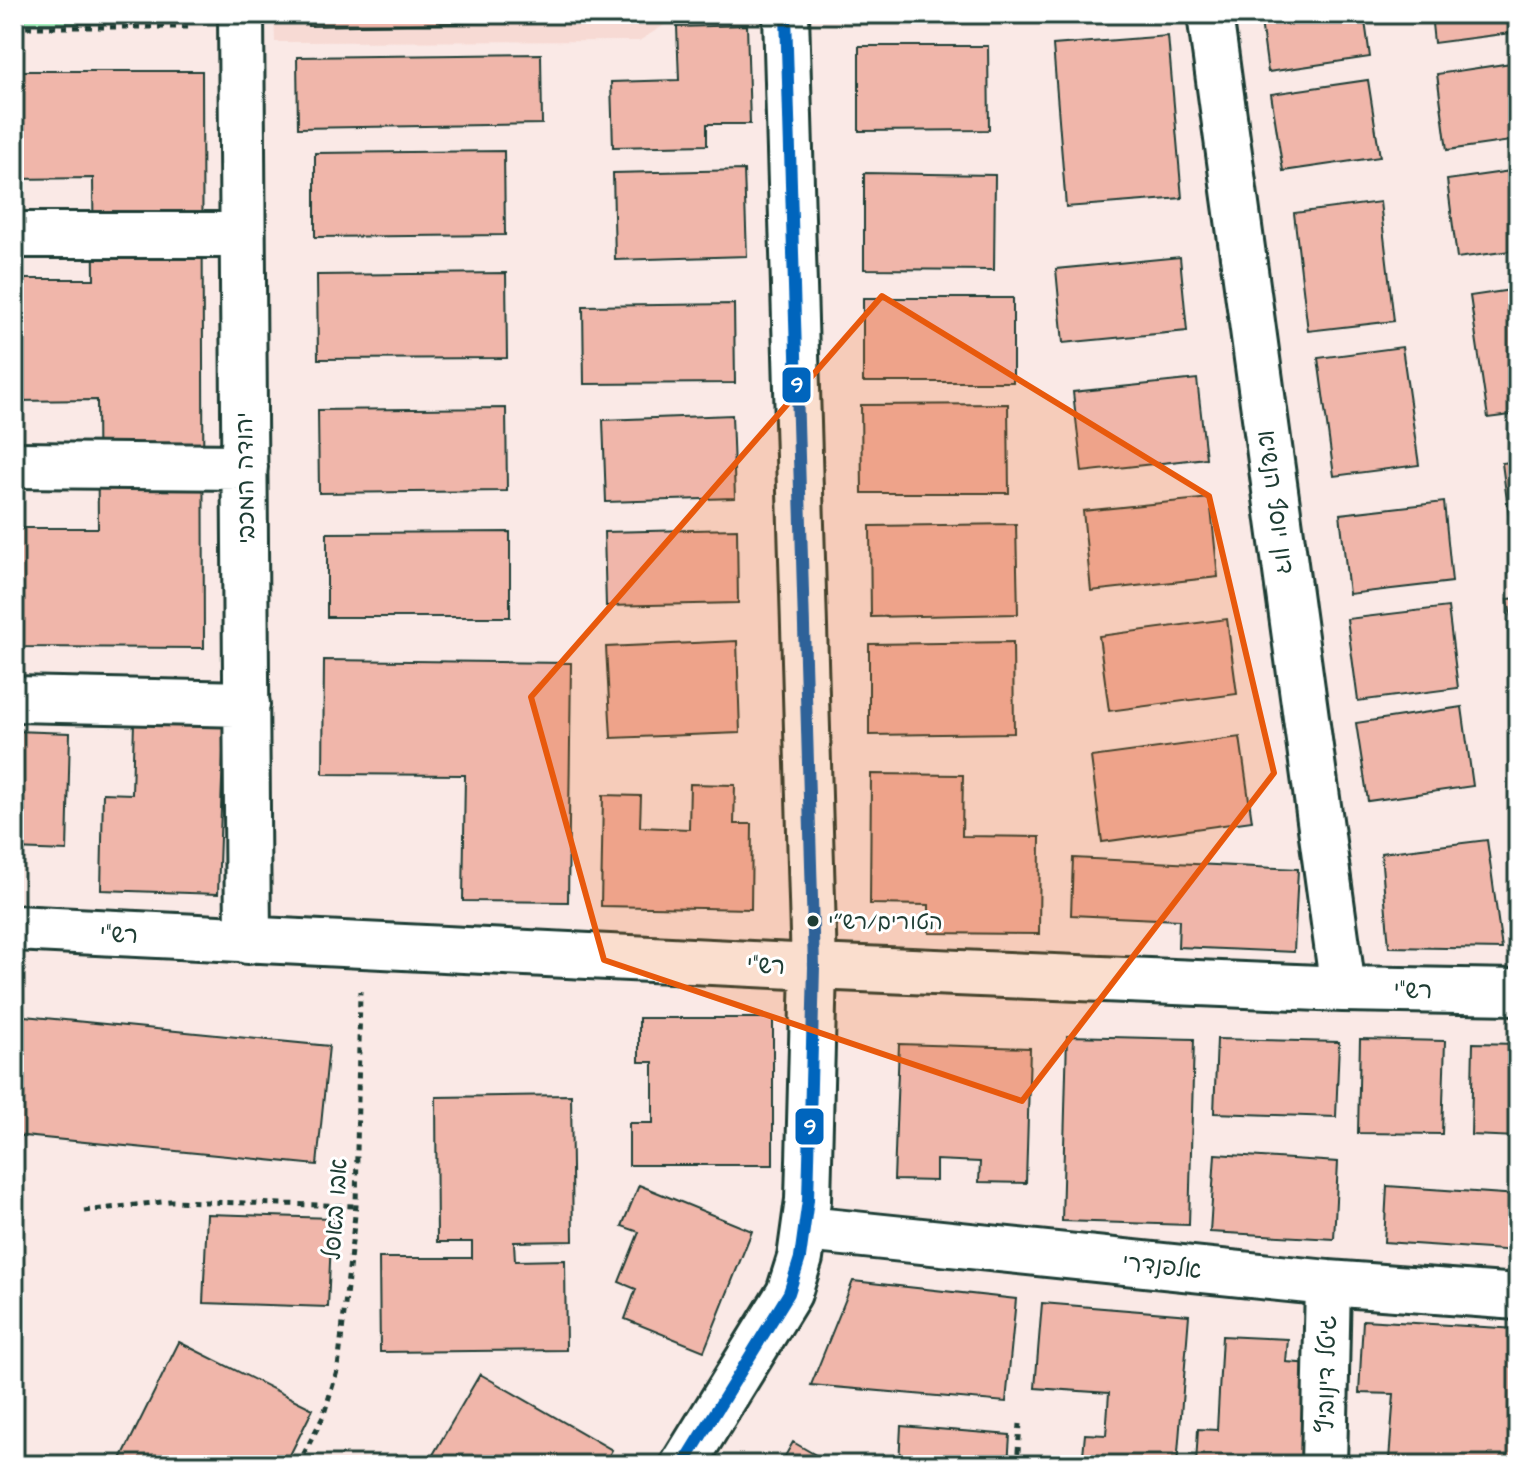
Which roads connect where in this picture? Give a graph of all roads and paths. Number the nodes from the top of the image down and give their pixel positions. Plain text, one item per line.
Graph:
1 (786, 14) edge
2 (1210, 14) edge
3 (241, 20) edge
4 (14, 27) edge
5 (14, 235) edge
6 (242, 235) junction
7 (14, 465) edge
8 (245, 467) junction
9 (14, 699) edge
10 (247, 704) junction
11 (14, 928) edge
12 (248, 941) junction
13 (361, 946) junction
14 (814, 967) junction
15 (1343, 989) junction
16 (1518, 992) edge
17 (356, 1206) junction
18 (84, 1211) dead end
19 (806, 1229) junction
20 (1328, 1283) junction
21 (1518, 1297) edge
22 (1020, 1424) dead end
23 (298, 1465) edge
24 (683, 1465) edge
25 (1017, 1465) edge
26 (1324, 1465) edge

1 - 14 street
2 - 15 street, דון יוסף הנשיא
3 - 4 path
3 - 6 street, יהודה המכבי
5 - 6 street
6 - 8 street, יהודה המכבי
7 - 8 street
8 - 10 street, יהודה המכבי
9 - 10 street
10 - 12 street, יהודה המכבי
11 - 12 street, רש"י
12 - 13 street, רש"י
13 - 14 street, רש"י
13 - 17 path, אבו באסל
14 - 15 street, רש"י
14 - 19 street
15 - 16 street, רש"י
17 - 18 path
17 - 23 path, אבו באסל
19 - 20 street, אלפנדרי
19 - 24 street
20 - 21 street, אלפנדרי
20 - 26 street, גיטל דינוביץ
22 - 25 path

